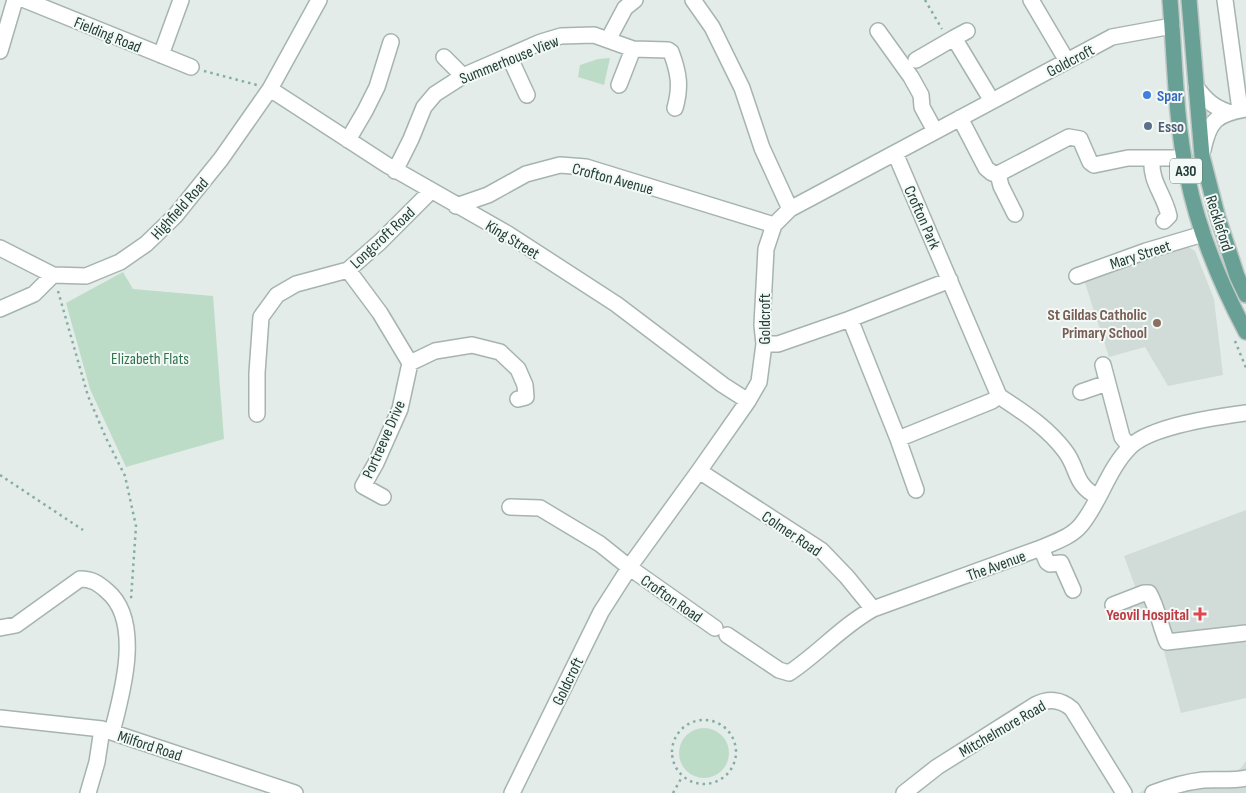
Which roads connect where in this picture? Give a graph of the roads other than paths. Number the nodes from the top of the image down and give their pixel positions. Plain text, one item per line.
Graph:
1 (15, 0) edge
2 (25, 0) edge
3 (181, 0) edge
4 (319, 0) edge
5 (635, 0) edge
6 (693, 0) edge
7 (1031, 0) edge
8 (1170, 0) edge
9 (1189, 0) edge
10 (1225, 0) edge
11 (46, 4) edge
12 (1172, 26) junction
13 (878, 31) dead end
14 (608, 40) junction
15 (391, 42) dead end
16 (633, 49) junction
17 (0, 51) edge
18 (162, 56) junction
19 (509, 56) junction
20 (444, 57) dead end
21 (916, 60) dead end
22 (1067, 61) junction
23 (191, 67) road end
24 (463, 76) junction
25 (619, 85) dead end
26 (1196, 87) junction
27 (270, 89) junction
28 (527, 95) dead end
29 (992, 100) junction
30 (676, 108) dead end
31 (1238, 110) edge
32 (960, 118) junction
33 (935, 131) junction
34 (348, 140) junction
35 (895, 153) junction
36 (1202, 156) junction
37 (1152, 158) junction
38 (1184, 158) junction
39 (395, 170) junction
40 (998, 174) junction
41 (431, 191) junction
42 (456, 206) junction
43 (790, 209) junction
44 (1015, 214) dead end
45 (1164, 221) dead end
46 (774, 225) junction
47 (1203, 234) junction
48 (0, 248) edge
49 (348, 270) junction
50 (53, 275) junction
51 (1076, 276) dead end
52 (950, 280) junction
53 (1246, 295) edge
54 (0, 309) edge
55 (850, 319) junction
56 (1246, 332) edge
57 (764, 344) junction
58 (410, 363) junction
59 (1103, 365) dead end
60 (1108, 383) junction
61 (1080, 392) dead end
62 (999, 396) junction
63 (748, 401) junction
64 (524, 402) dead end
65 (1246, 413) edge
66 (257, 414) dead end
67 (898, 439) junction
68 (1130, 447) junction
69 (699, 471) junction
70 (916, 490) dead end
71 (382, 497) dead end
72 (1098, 497) junction
73 (510, 507) dead end
74 (1041, 548) junction
75 (630, 568) junction
76 (1073, 590) dead end
77 (1113, 605) dead end
78 (873, 609) junction
79 (0, 628) edge
80 (721, 631) joint
81 (1246, 633) edge
82 (0, 718) edge
83 (107, 731) junction
84 (1246, 778) edge
85 (88, 793) edge
86 (294, 793) edge
87 (512, 793) edge
88 (904, 793) edge
89 (1124, 793) edge
90 (1153, 793) edge

1 - 17 street
2 - 11 street, Fielding Road
3 - 18 street
4 - 27 street, Highfield Road
5 - 14 street
6 - 43 street
7 - 22 street
8 - 12 main road, Reckleford / A30
9 - 26 main road, Reckleford / A30
10 - 31 street
11 - 18 street, Fielding Road
12 - 22 street, Goldcroft
12 - 38 main road, Reckleford / A30
13 - 33 street
14 - 16 street, Summerhouse View
14 - 19 street, Summerhouse View
15 - 34 street
16 - 25 street
16 - 30 street, Summerhouse View
18 - 23 street, Fielding Road
19 - 24 street, Summerhouse View
19 - 28 street
20 - 24 street
21 - 29 street
22 - 29 street, Goldcroft
24 - 39 street, Summerhouse View
26 - 31 street
26 - 36 main road, Reckleford / A30
27 - 34 street, King Street
27 - 50 street, Highfield Road
29 - 32 street, Goldcroft
31 - 36 street
32 - 33 street, Goldcroft
32 - 40 street
33 - 35 street, Goldcroft
34 - 39 street, King Street
35 - 43 street, Goldcroft
35 - 52 street, Crofton Park
36 - 53 main road, Reckleford / A30
37 - 38 street
37 - 40 street
37 - 45 street
38 - 47 main road, Reckleford / A30
39 - 41 street, King Street
40 - 44 street
41 - 42 street, King Street
41 - 49 street, Longcroft Road
42 - 46 street, Crofton Avenue
42 - 63 street, King Street
43 - 46 street, Goldcroft
46 - 57 street, Goldcroft
47 - 51 street, Mary Street
47 - 56 main road, Reckleford / A30
48 - 50 street, Highfield Road
49 - 58 street
49 - 66 street, Longcroft Road
50 - 54 street
52 - 55 street
52 - 62 street, Crofton Park
55 - 57 street
55 - 67 street
57 - 63 street, Goldcroft
58 - 64 street
58 - 71 street, Portreeve Drive
59 - 60 street
60 - 61 street
60 - 68 street
62 - 67 street
62 - 72 street
63 - 69 street, Goldcroft
65 - 68 street, The Avenue
67 - 70 street
68 - 72 street, The Avenue
69 - 75 street, Goldcroft
69 - 78 street, Colmer Road
72 - 74 street, The Avenue
73 - 75 street, Crofton Road
74 - 76 street
74 - 78 street, The Avenue
75 - 80 street, Crofton Road
75 - 87 street, Goldcroft
77 - 81 street
78 - 80 street, The Avenue
79 - 83 street
82 - 83 street, Milford Road
83 - 85 street
83 - 86 street, Milford Road
84 - 90 street
88 - 89 street, Mitchelmore Road

